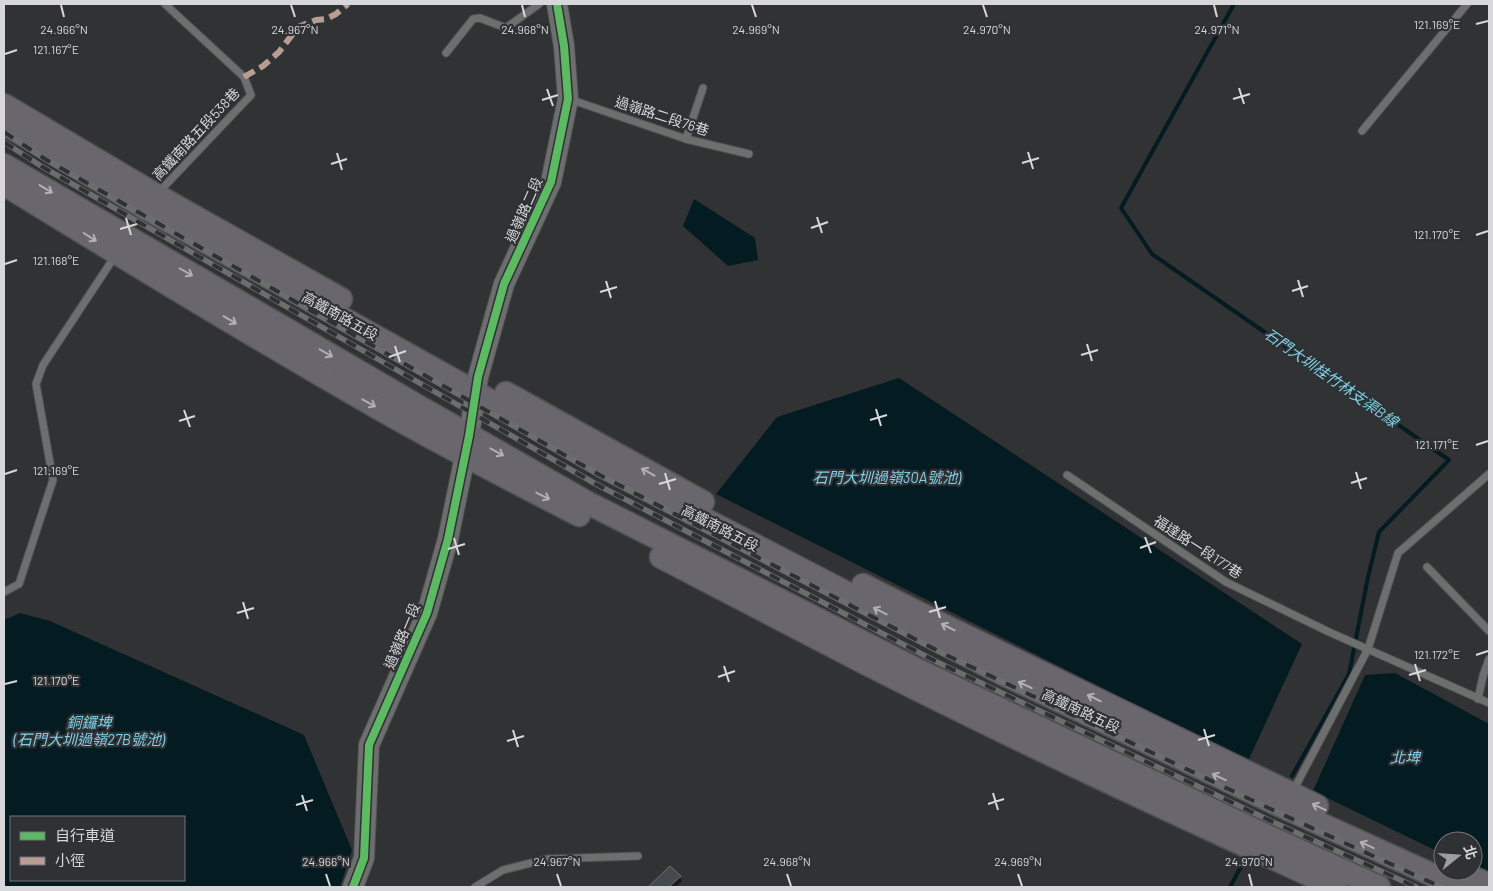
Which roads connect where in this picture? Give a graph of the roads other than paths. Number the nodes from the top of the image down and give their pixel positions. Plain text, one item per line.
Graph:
1 (164, 4) edge
2 (539, 4) edge
3 (557, 4) edge
4 (1467, 4) edge
5 (446, 52) dead end
6 (703, 88) dead end
7 (568, 99) junction
8 (4, 110) edge
9 (1362, 131) dead end
10 (686, 139) junction
11 (749, 154) dead end
12 (4, 165) edge
13 (4, 184) edge
14 (156, 195) junction
15 (206, 223) junction
16 (117, 254) junction
17 (264, 274) junction
18 (476, 384) junction
19 (466, 445) junction
20 (1489, 474) edge
21 (1067, 475) dead end
22 (1427, 567) dead end
23 (4, 592) edge
24 (1489, 631) edge
25 (1364, 648) junction
26 (1489, 659) edge
27 (924, 673) junction
28 (1478, 699) junction
29 (1489, 703) edge
30 (1089, 715) junction
31 (996, 728) junction
32 (1165, 733) junction
33 (1292, 794) junction
34 (638, 856) dead end
35 (1433, 859) edge
36 (353, 887) edge
37 (475, 887) edge
38 (1336, 887) edge
39 (1380, 887) edge
40 (1459, 887) edge

1 - 14 lane, 高鐵南路五段538巷
2 - 5 lane
3 - 7 street, 過嶺路二段
4 - 9 lane
6 - 10 lane
7 - 10 lane, 過嶺路二段76巷
7 - 18 street, 過嶺路二段
8 - 14 main road, 高鐵南路五段
8 - 17 main road, 高鐵南路五段
10 - 11 lane, 過嶺路二段76巷
12 -> 19 main road
13 -> 16 main road
14 - 15 main road, 高鐵南路五段
15 - 17 main road
15 - 18 main road, 高鐵南路五段
16 -> 19 main road
16 - 23 lane
17 - 18 main road, 高鐵南路五段
18 - 19 street, 過嶺路一段
30 -> 18 main road, 高鐵南路五段
32 -> 18 main road, 高鐵南路五段
19 -> 27 main road
19 -> 31 main road
19 - 36 street, 過嶺路一段
20 - 25 lane
21 - 25 lane, 福達路一段177巷
22 - 24 lane
25 - 28 lane
25 - 33 lane
26 - 28 lane
27 - 31 main road
27 - 39 main road
28 - 29 lane
30 - 32 main road
40 -> 30 main road, 高鐵南路五段
31 - 38 main road
32 - 33 main road, 高鐵南路五段
35 -> 33 main road, 高鐵南路五段
34 - 37 lane

